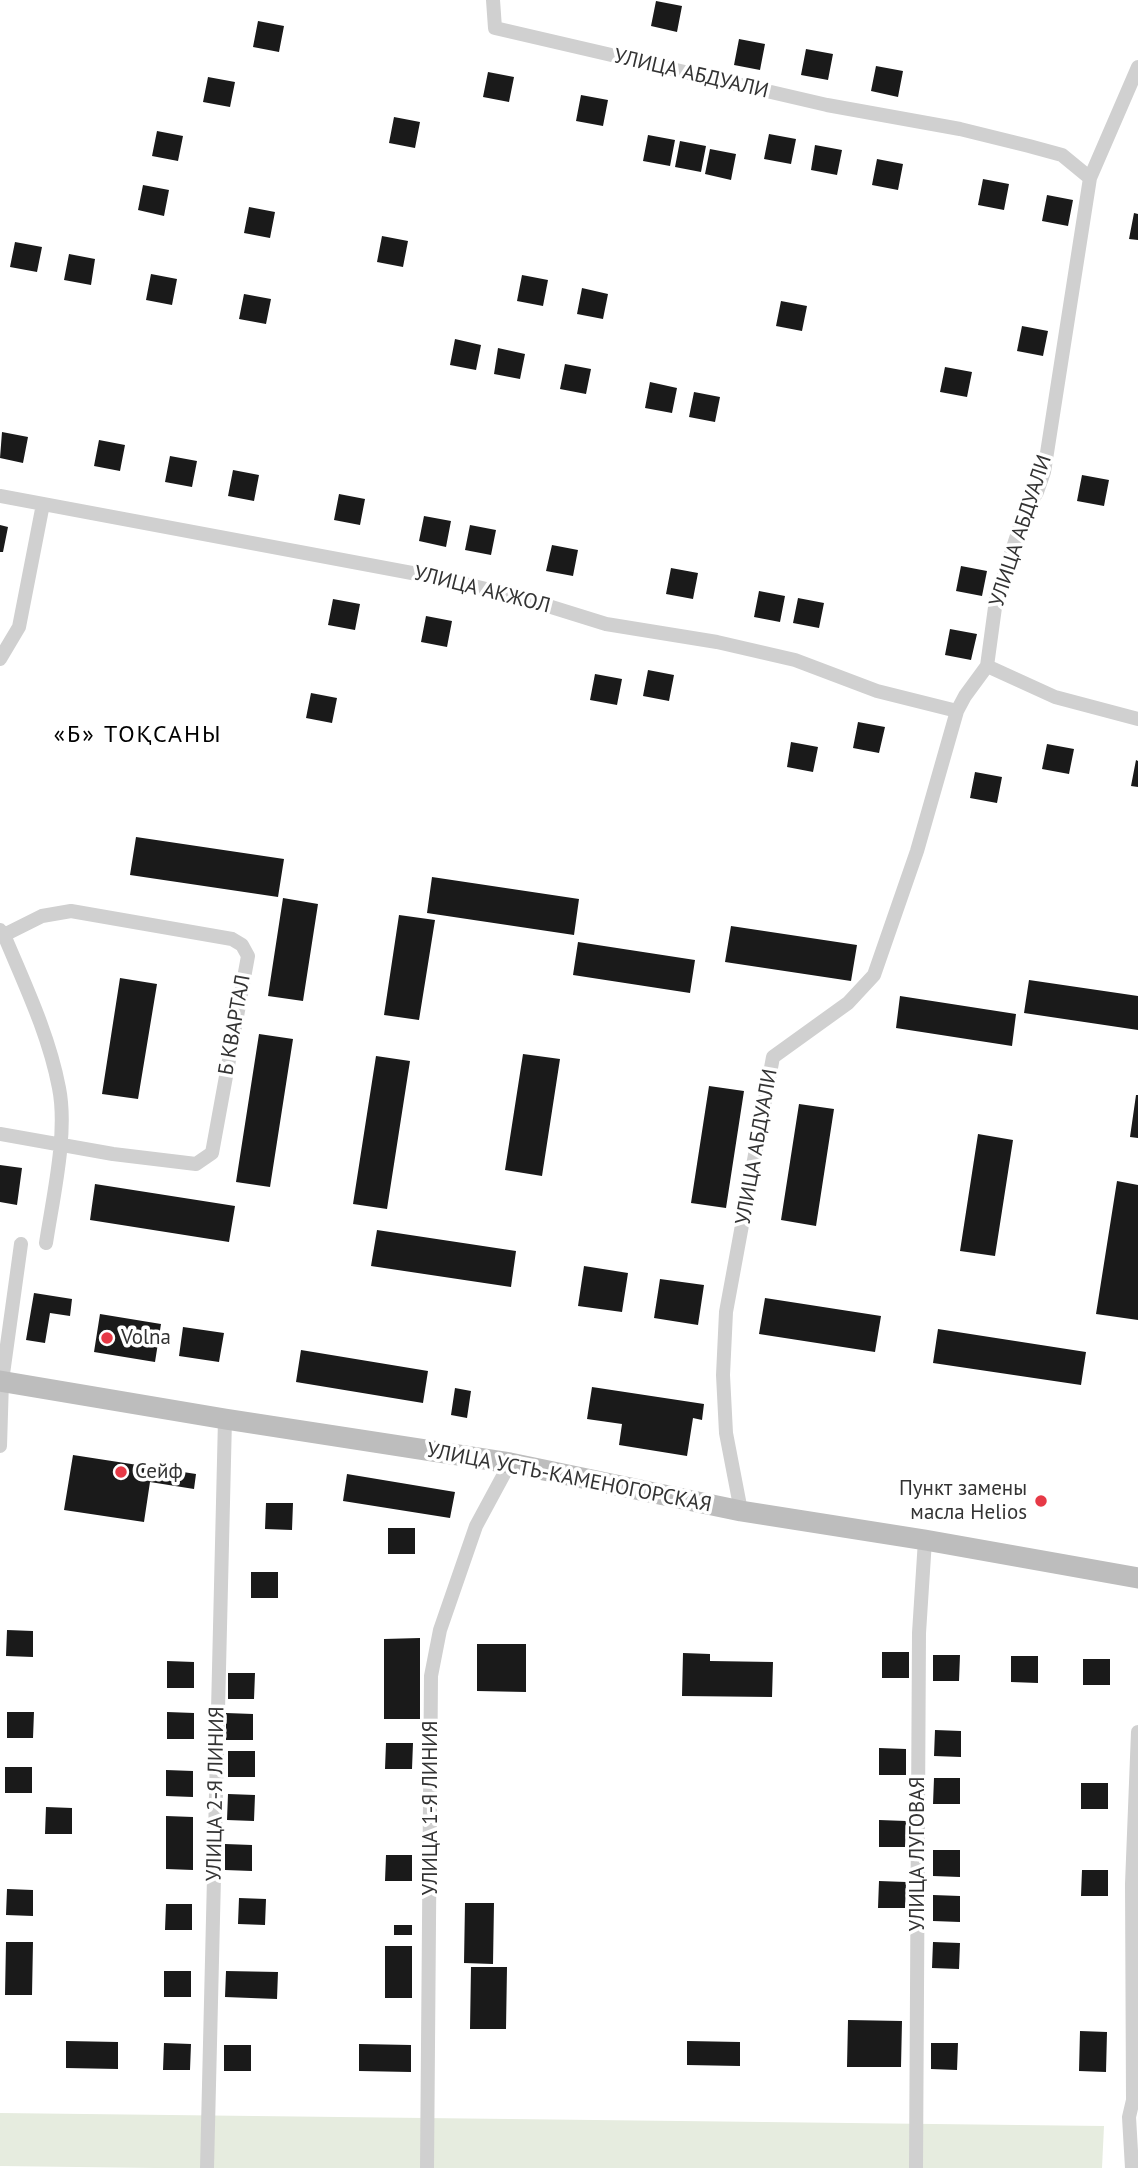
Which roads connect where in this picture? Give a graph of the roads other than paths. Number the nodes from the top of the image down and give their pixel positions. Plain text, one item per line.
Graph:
1 (493, 0) edge
2 (1138, 67) edge
3 (1090, 178) junction
4 (0, 496) edge
5 (43, 504) junction
6 (0, 659) edge
7 (987, 666) junction
8 (957, 711) junction
9 (1138, 719) edge
10 (2, 933) edge
11 (0, 1134) edge
12 (60, 1143) junction
13 (46, 1243) dead end
14 (21, 1244) dead end
15 (1, 1381) edge
16 (225, 1419) junction
17 (0, 1446) edge
18 (510, 1463) junction
19 (741, 1511) junction
20 (925, 1540) junction
21 (1138, 1577) edge
22 (1138, 1732) edge
23 (1136, 2100) edge
24 (207, 2168) edge
25 (427, 2168) edge
26 (916, 2168) edge
27 (1132, 2168) edge

1 - 3 street, УЛИЦА АБДУАЛИ
2 - 3 street
3 - 7 street, УЛИЦА АБДУАЛИ
4 - 5 street, УЛИЦА АКЖОЛ
5 - 6 street
5 - 8 street, УЛИЦА АКЖОЛ
7 - 8 street, УЛИЦА АБДУАЛИ
7 - 9 street
8 - 19 street, УЛИЦА АБДУАЛИ
10 - 12 street, Б КВАРТАЛ
10 - 12 street, Б КВАРТАЛ
11 - 12 street, Б КВАРТАЛ
12 - 13 street, Б КВАРТАЛ
14 - 15 street
15 - 16 street, УЛИЦА УСТЬ-КАМЕНОГОРСКАЯ
15 - 17 street
16 - 18 street, УЛИЦА УСТЬ-КАМЕНОГОРСКАЯ
16 - 24 street, УЛИЦА 2-Я ЛИНИЯ
18 - 19 street, УЛИЦА УСТЬ-КАМЕНОГОРСКАЯ
18 - 25 street, УЛИЦА 1-Я ЛИНИЯ
19 - 20 street, УЛИЦА УСТЬ-КАМЕНОГОРСКАЯ
20 - 21 street, УЛИЦА УСТЬ-КАМЕНОГОРСКАЯ
20 - 26 street, УЛИЦА ЛУГОВАЯ
22 - 23 street
23 - 27 street

